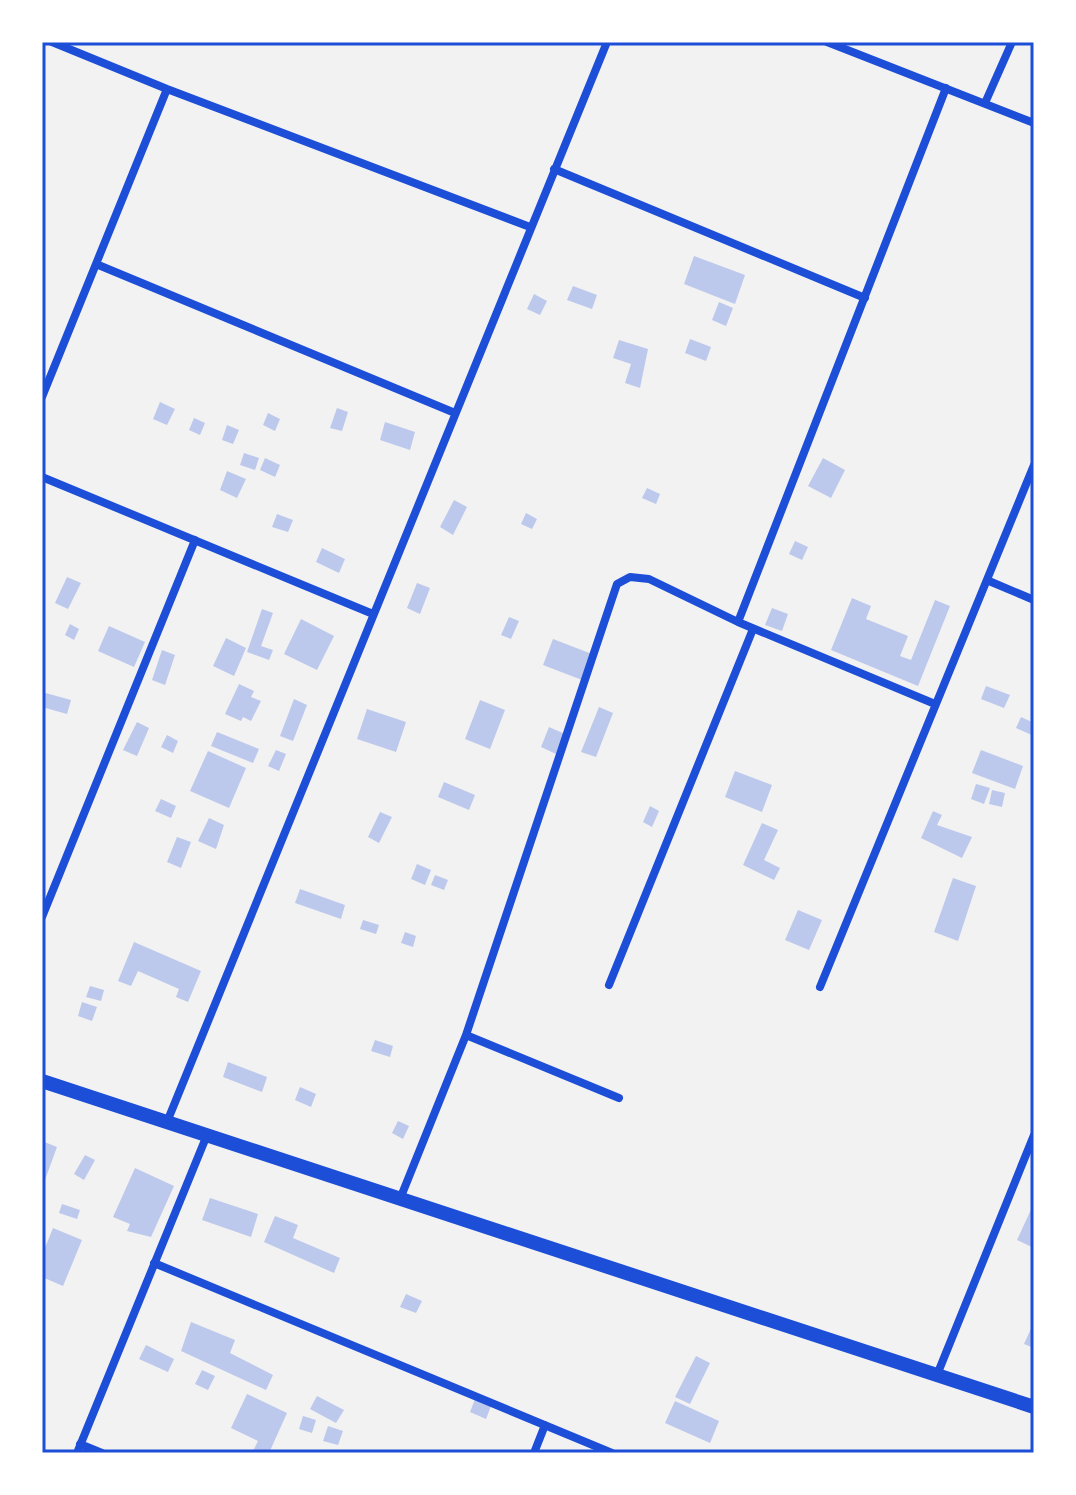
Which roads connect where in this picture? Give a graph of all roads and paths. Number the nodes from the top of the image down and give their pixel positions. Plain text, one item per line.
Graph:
1 (52, 42) edge
2 (607, 42) edge
3 (827, 42) edge
4 (1012, 42) edge
5 (946, 88) junction
6 (167, 89) junction
7 (985, 103) junction
8 (1034, 123) edge
9 (554, 169) junction
10 (530, 227) junction
11 (96, 264) junction
12 (865, 298) junction
13 (42, 397) edge
14 (455, 413) junction
15 (1034, 465) edge
16 (42, 477) edge
17 (195, 540) junction
18 (989, 581) junction
19 (1034, 600) edge
20 (373, 614) junction
21 (738, 622) junction
22 (753, 629) junction
23 (935, 704) junction
24 (42, 917) edge
25 (609, 985) dead end
26 (820, 987) dead end
27 (466, 1035) junction
28 (42, 1081) edge
29 (619, 1098) dead end
30 (167, 1122) junction
31 (207, 1135) junction
32 (1034, 1135) edge
33 (400, 1199) junction
34 (154, 1263) junction
35 (937, 1375) junction
36 (1034, 1407) edge
37 (545, 1425) junction
38 (78, 1448) edge
39 (102, 1453) edge
40 (534, 1453) edge
41 (612, 1453) edge

1 - 6 street
2 - 9 street
3 - 5 street
4 - 7 street
5 - 7 street
5 - 12 street
6 - 10 street
6 - 11 street
7 - 8 street
9 - 10 street
9 - 12 street
10 - 14 street
11 - 13 street
11 - 14 street
12 - 21 street
14 - 20 street
15 - 18 street
16 - 17 street
17 - 20 street
17 - 24 street
18 - 19 street
18 - 23 street
20 - 30 street
21 - 22 street
21 - 27 street
22 - 23 street
22 - 25 street
23 - 26 street
27 - 29 street
27 - 33 street
28 - 30 street
30 - 31 street
31 - 33 street
31 - 34 street
32 - 35 street
33 - 35 street
34 - 37 street
34 - 38 street
35 - 36 street
37 - 40 street
37 - 41 street
38 - 39 street

